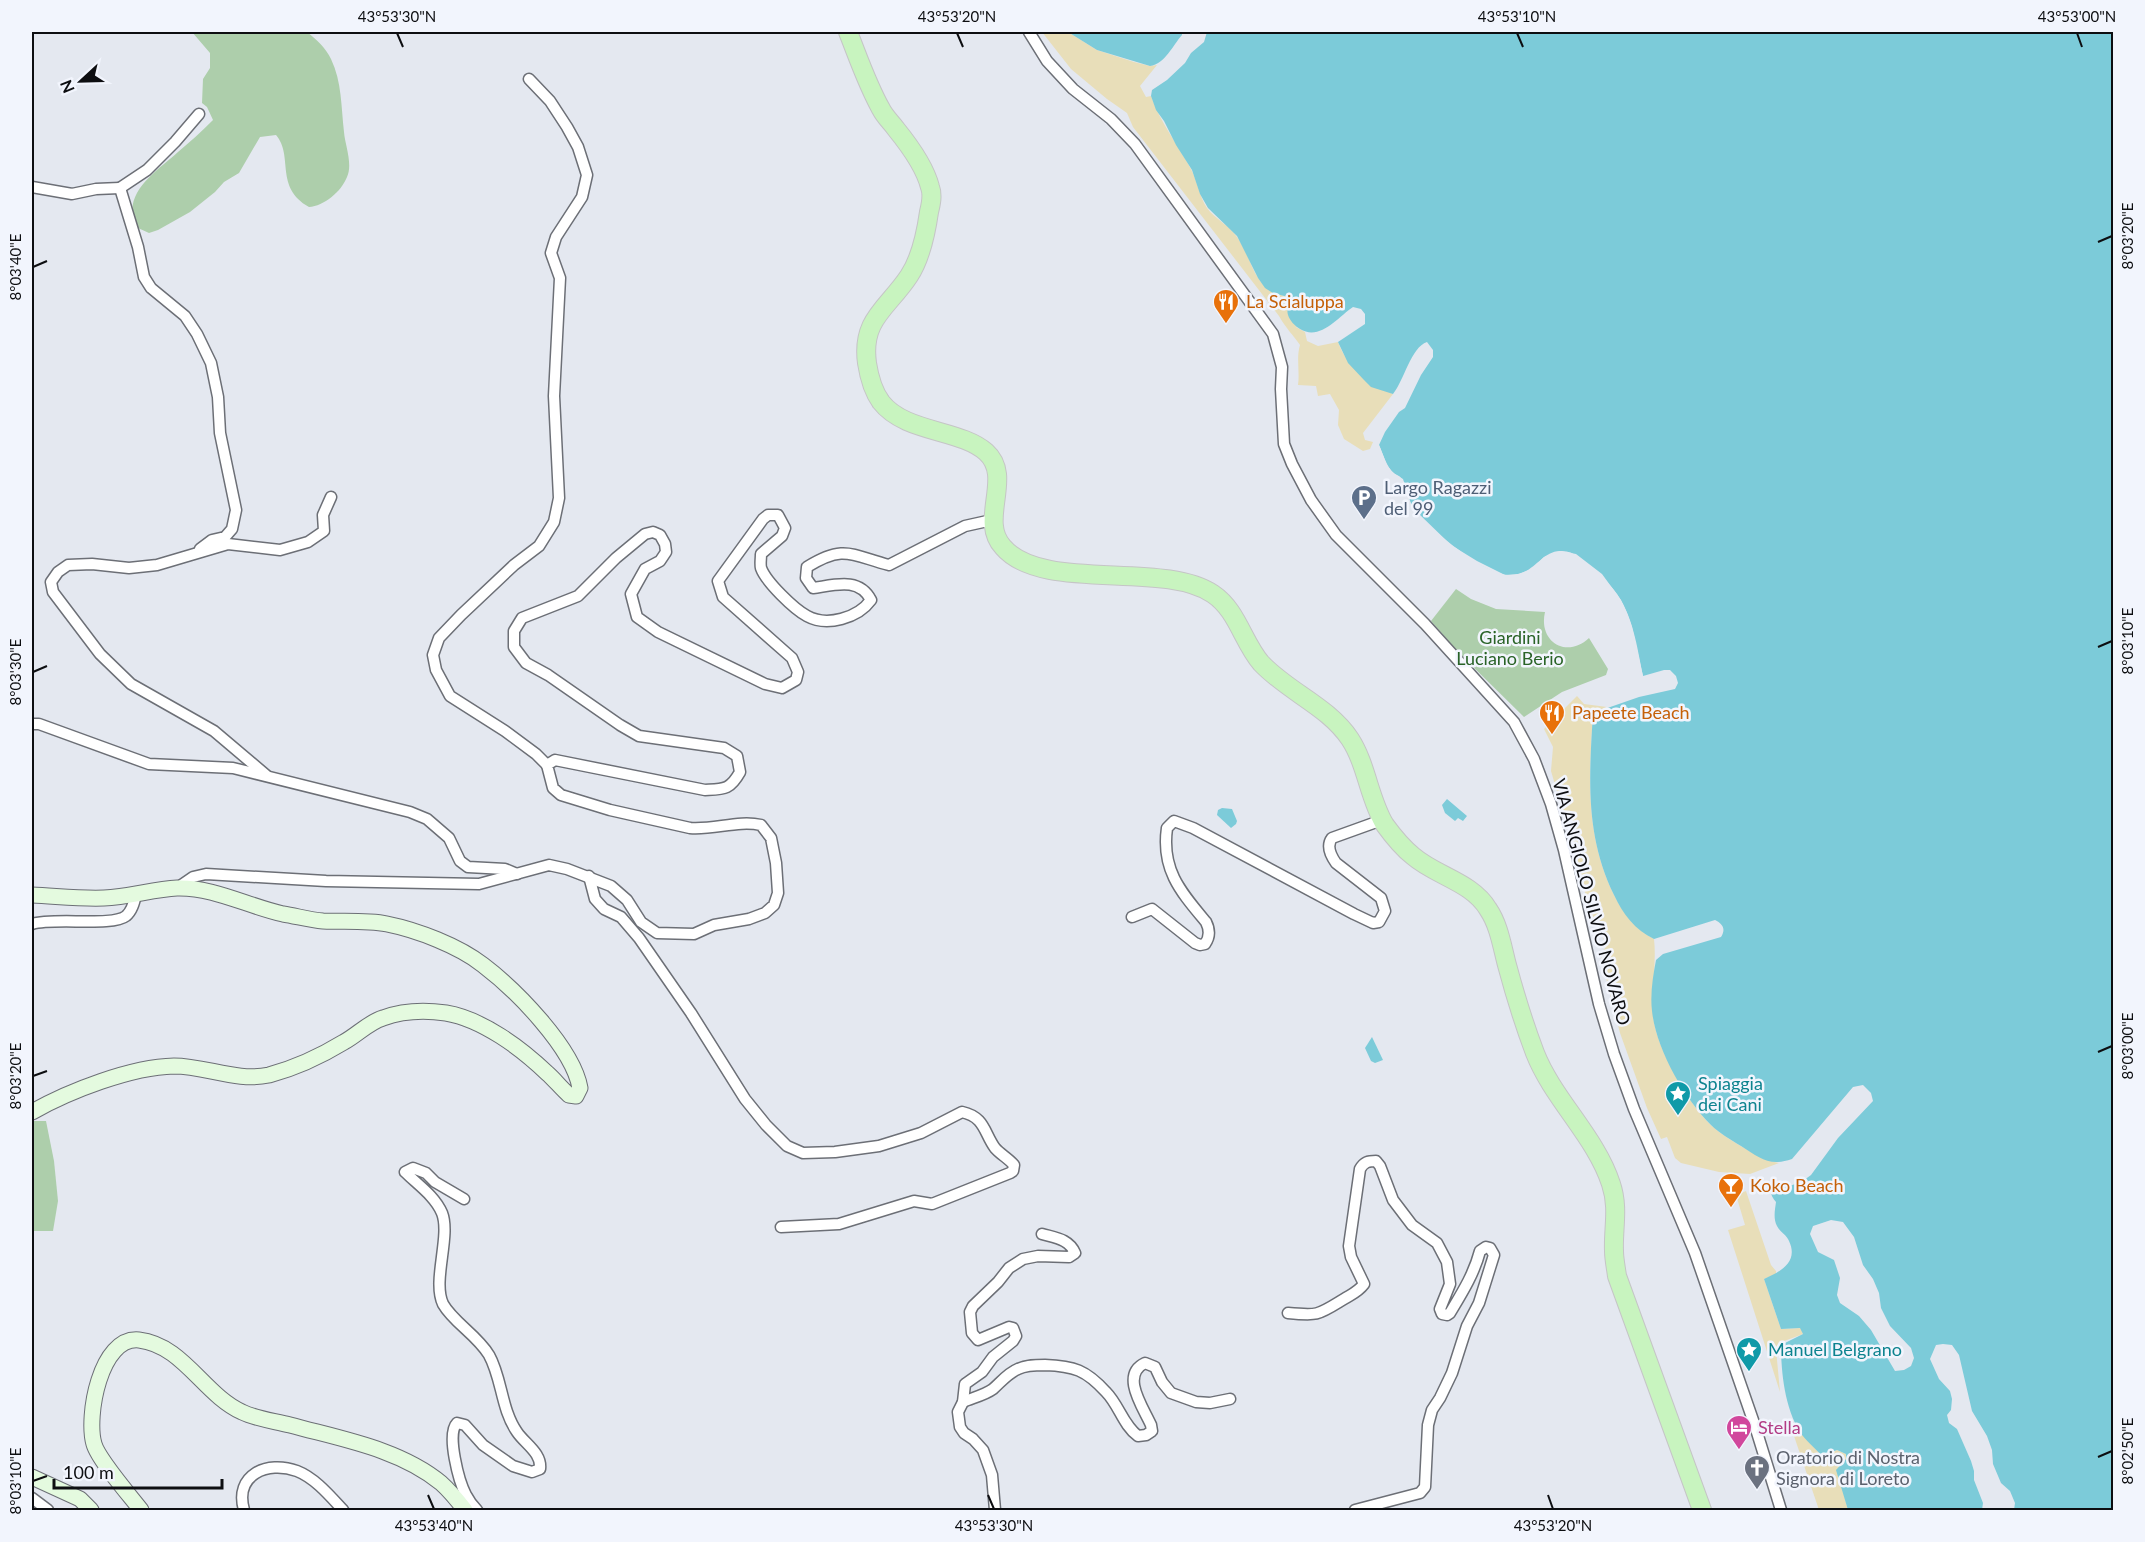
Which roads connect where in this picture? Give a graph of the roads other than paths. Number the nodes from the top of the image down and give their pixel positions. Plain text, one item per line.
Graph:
1 (848, 32) edge
2 (1029, 32) edge
3 (529, 79) dead end
4 (199, 114) dead end
5 (32, 187) edge
6 (120, 188) junction
7 (331, 498) dead end
8 (992, 520) junction
9 (196, 554) junction
10 (32, 723) edge
11 (547, 765) junction
12 (266, 776) junction
13 (1382, 820) junction
14 (517, 874) junction
15 (589, 876) junction
16 (177, 888) junction
17 (32, 895) edge
18 (136, 895) junction
19 (1132, 918) dead end
20 (32, 924) edge
21 (32, 1112) edge
22 (464, 1199) dead end
23 (781, 1227) dead end
24 (1042, 1234) dead end
25 (1288, 1313) dead end
26 (1230, 1399) dead end
27 (963, 1402) junction
28 (32, 1477) edge
29 (32, 1498) edge
30 (1780, 1506) edge
31 (48, 1510) edge
32 (91, 1510) edge
33 (141, 1510) edge
34 (244, 1510) edge
35 (344, 1510) edge
36 (465, 1510) edge
37 (477, 1510) edge
38 (995, 1510) edge
39 (1355, 1510) edge
40 (1702, 1510) edge

1 - 8 main road
2 - 30 street, VIA ANGIOLO SILVIO NOVARO
3 - 11 street
4 - 6 street
5 - 6 street
6 - 9 street
7 - 9 street
8 - 11 street
8 - 13 main road
9 - 12 street
10 - 12 street
11 - 15 street
12 - 14 street
13 - 19 street
13 - 40 main road
14 - 15 street
14 - 16 street
15 - 23 street
16 - 18 main road
16 - 21 main road
17 - 18 main road
18 - 20 street
22 - 37 street
24 - 27 street
25 - 39 street
26 - 27 street
27 - 38 street
28 - 32 main road
29 - 31 street
33 - 36 main road
34 - 35 street

